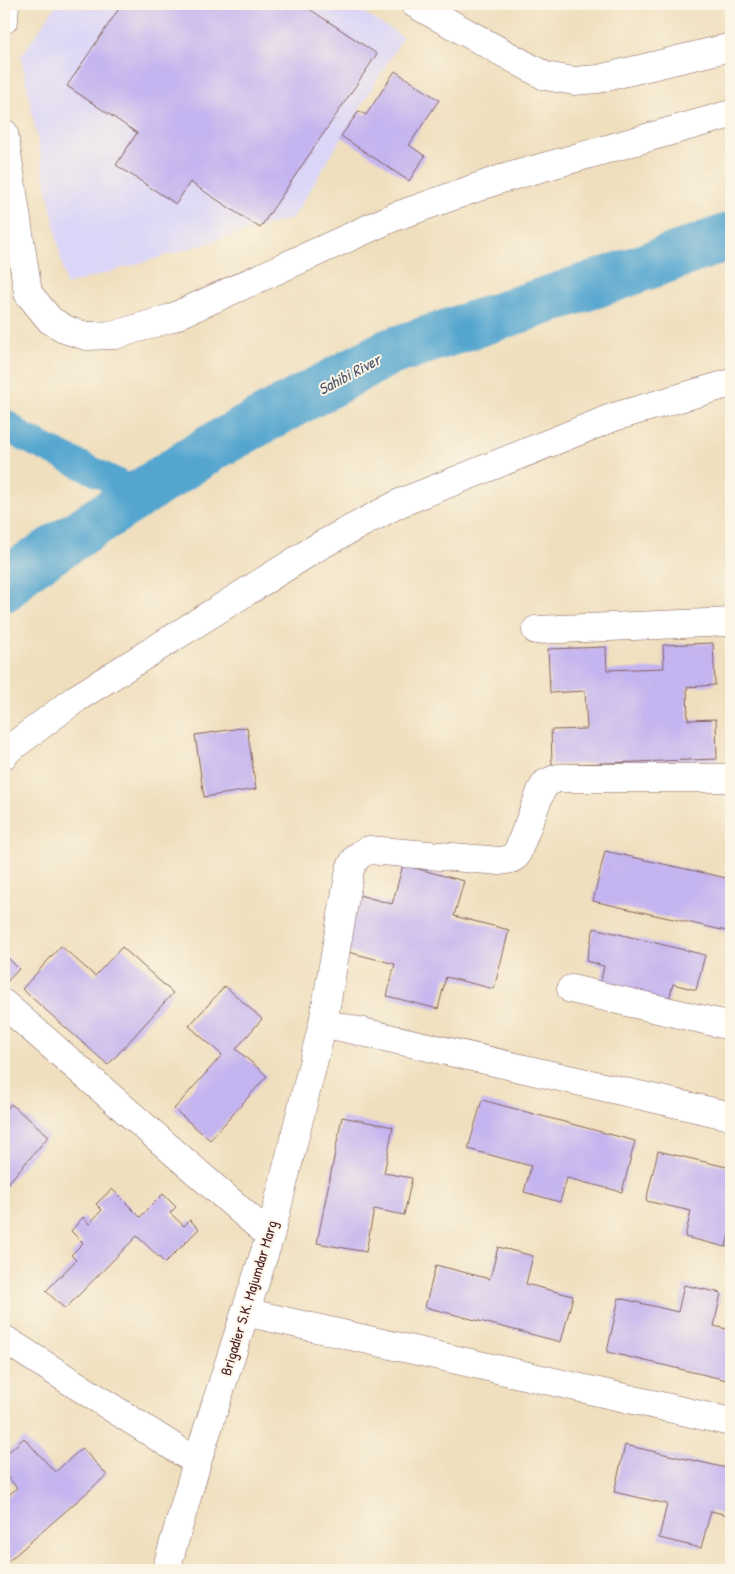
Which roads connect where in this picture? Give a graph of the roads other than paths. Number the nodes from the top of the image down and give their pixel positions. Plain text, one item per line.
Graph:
1 (5, 4) edge
2 (415, 4) edge
3 (4, 20) edge
4 (731, 47) edge
5 (731, 114) edge
6 (5, 143) edge
7 (731, 383) edge
8 (731, 622) edge
9 (536, 630) dead end
10 (4, 756) edge
11 (731, 778) edge
12 (571, 989) dead end
13 (4, 1004) edge
14 (323, 1023) junction
15 (731, 1026) edge
16 (731, 1116) edge
17 (270, 1236) junction
18 (245, 1312) junction
19 (4, 1339) edge
20 (731, 1422) edge
21 (198, 1462) junction
22 (166, 1570) edge

1 - 3 street
2 - 4 street
5 - 6 street
7 - 10 street
8 - 9 street
11 - 14 street, Brigadier S.K. Majumdar Marg
12 - 15 street
13 - 17 street
14 - 16 street
14 - 17 street, Brigadier S.K. Majumdar Marg
17 - 18 street, Brigadier S.K. Majumdar Marg
18 - 20 street
18 - 21 street, Brigadier S.K. Majumdar Marg
19 - 21 street
21 - 22 street, Brigadier S.K. Majumdar Marg

